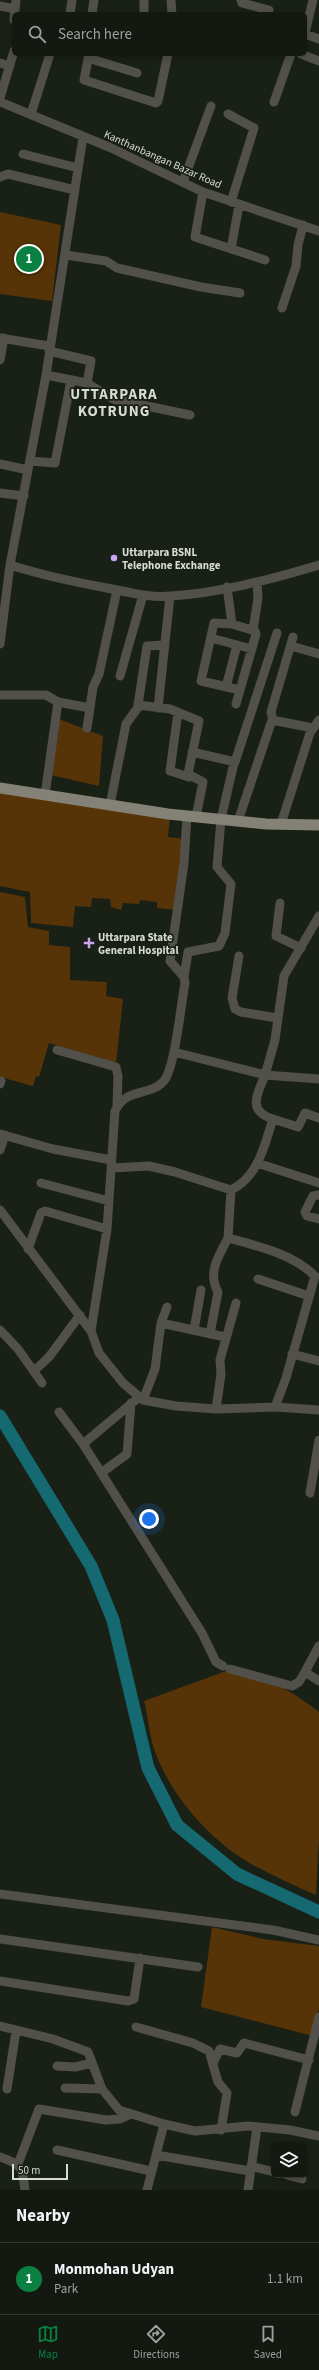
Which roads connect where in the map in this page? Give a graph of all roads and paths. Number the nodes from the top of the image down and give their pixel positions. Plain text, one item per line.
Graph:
1 (72, 0) edge
2 (94, 0) edge
3 (144, 0) edge
4 (171, 0) edge
5 (241, 0) edge
6 (271, 0) edge
7 (312, 0) edge
8 (16, 4) edge
9 (0, 6) edge
10 (70, 12) edge
11 (92, 12) edge
12 (144, 12) edge
13 (172, 12) edge
14 (268, 12) edge
15 (307, 24) edge
16 (307, 34) edge
17 (319, 39) edge
18 (13, 56) edge
19 (49, 56) edge
20 (88, 56) edge
21 (168, 56) edge
22 (290, 56) edge
23 (306, 56) edge
24 (319, 61) edge
25 (0, 63) edge
26 (10, 66) junction
27 (137, 73) dead end
28 (0, 98) edge
29 (0, 102) edge
30 (274, 102) dead end
31 (211, 106) dead end
32 (31, 114) junction
33 (228, 114) dead end
34 (83, 137) junction
35 (23, 154) dead end
36 (78, 168) junction
37 (0, 177) edge
38 (183, 182) junction
39 (75, 190) junction
40 (203, 192) junction
41 (235, 203) junction
42 (303, 225) junction
43 (319, 231) edge
44 (231, 249) junction
45 (66, 255) junction
46 (265, 260) dead end
47 (240, 293) dead end
48 (282, 308) dead end
49 (2, 338) edge
50 (49, 348) junction
51 (0, 360) edge
52 (46, 375) junction
53 (71, 380) junction
54 (87, 383) junction
55 (190, 415) dead end
56 (0, 464) edge
57 (29, 465) junction
58 (0, 493) edge
59 (24, 496) junction
60 (10, 565) junction
61 (319, 566) edge
62 (258, 582) junction
63 (227, 587) junction
64 (117, 590) junction
65 (143, 595) junction
66 (170, 596) junction
67 (1, 622) edge
68 (232, 624) junction
69 (253, 630) junction
70 (277, 633) dead end
71 (211, 638) junction
72 (0, 644) edge
73 (165, 645) junction
74 (237, 645) junction
75 (252, 649) junction
76 (319, 654) edge
77 (120, 676) dead end
78 (226, 687) junction
79 (240, 690) junction
80 (0, 695) edge
81 (58, 702) junction
82 (236, 704) dead end
83 (139, 706) junction
84 (90, 708) junction
85 (158, 708) junction
86 (178, 712) junction
87 (273, 720) junction
88 (316, 724) edge
89 (87, 728) dead end
90 (192, 752) junction
91 (234, 763) junction
92 (189, 777) junction
93 (0, 788) edge
94 (45, 795) junction
95 (110, 805) junction
96 (191, 816) junction
97 (221, 819) junction
98 (238, 821) junction
99 (281, 824) junction
100 (319, 825) edge
101 (280, 903) dead end
102 (319, 916) edge
103 (301, 948) junction
104 (239, 956) dead end
105 (184, 977) junction
106 (277, 1018) junction
107 (57, 1050) dead end
108 (174, 1052) junction
109 (265, 1075) junction
110 (319, 1079) edge
111 (117, 1105) junction
112 (319, 1118) edge
113 (273, 1119) junction
114 (2, 1134) edge
115 (0, 1150) edge
116 (258, 1163) junction
117 (112, 1164) junction
118 (41, 1182) dead end
119 (319, 1183) edge
120 (231, 1190) junction
121 (319, 1195) edge
122 (109, 1201) junction
123 (0, 1212) edge
124 (319, 1219) edge
125 (107, 1229) junction
126 (228, 1238) junction
127 (28, 1249) junction
128 (258, 1279) dead end
129 (316, 1280) edge
130 (201, 1290) dead end
131 (309, 1296) junction
132 (236, 1303) dead end
133 (167, 1307) dead end
134 (80, 1315) junction
135 (161, 1323) junction
136 (0, 1330) edge
137 (194, 1330) junction
138 (91, 1331) junction
139 (210, 1334) junction
140 (226, 1338) junction
141 (292, 1354) junction
142 (319, 1361) edge
143 (34, 1371) junction
144 (42, 1383) dead end
145 (137, 1400) junction
146 (275, 1407) junction
147 (216, 1409) junction
148 (319, 1410) edge
149 (59, 1412) dead end
150 (319, 1440) edge
151 (83, 1444) junction
152 (101, 1473) junction
153 (316, 1478) edge
154 (310, 1493) dead end
155 (319, 1646) edge
156 (305, 1672) junction
157 (319, 1681) edge
158 (0, 1894) edge
159 (0, 1939) edge
160 (319, 1940) edge
161 (140, 1958) junction
162 (198, 1967) dead end
163 (0, 1981) edge
164 (319, 2017) edge
165 (0, 2026) edge
166 (136, 2027) dead end
167 (16, 2031) junction
168 (309, 2060) junction
169 (92, 2063) junction
170 (213, 2064) junction
171 (57, 2066) dead end
172 (65, 2088) dead end
173 (7, 2089) dead end
174 (102, 2089) junction
175 (295, 2112) dead end
176 (131, 2114) junction
177 (164, 2124) junction
178 (257, 2127) junction
179 (221, 2130) junction
180 (319, 2136) edge
181 (57, 2150) dead end
182 (156, 2155) junction
183 (0, 2157) edge
184 (18, 2164) junction
185 (251, 2169) junction
186 (151, 2171) junction
187 (271, 2172) edge
188 (298, 2178) edge
189 (302, 2179) dead end
190 (25, 2190) edge
191 (147, 2190) edge
192 (248, 2190) edge

1 - 10 street
2 - 11 street
3 - 12 street
4 - 13 street
5 - 14 street
6 - 14 street
7 - 15 street
8 - 9 street
16 - 17 street
18 - 26 street
19 - 32 street
20 - 21 street
20 - 27 street
22 - 30 street
23 - 24 street
25 - 26 street
26 - 28 street
29 - 32 street, Kanthanbangan Bazar Road
31 - 38 street
32 - 34 street, Kanthanbangan Bazar Road
33 - 41 street
34 - 36 street
34 - 38 street, Kanthanbangan Bazar Road
35 - 36 street
36 - 39 street
37 - 39 street
38 - 40 street, Kanthanbangan Bazar Road
39 - 45 street
40 - 41 street, Kanthanbangan Bazar Road
40 - 44 street
41 - 42 street, Kanthanbangan Bazar Road
41 - 44 street
42 - 43 street, Kanthanbangan Bazar Road
42 - 48 street
44 - 46 street
45 - 47 street
45 - 50 street
49 - 50 street
49 - 51 street
50 - 52 street
50 - 54 street
52 - 53 street
52 - 57 street
53 - 54 street
53 - 57 street
54 - 55 street
56 - 57 street
57 - 59 street
58 - 59 street
59 - 60 street
60 - 64 street
60 - 67 street
61 - 62 street
62 - 63 street
62 - 69 street
63 - 66 street
63 - 68 street
64 - 65 street
64 - 84 street
65 - 66 street
65 - 77 street
66 - 73 street
67 - 72 street
68 - 69 street
68 - 71 street
69 - 75 street
70 - 91 street
71 - 74 street
71 - 78 street
73 - 83 street
73 - 85 street
74 - 75 street
74 - 78 street
75 - 79 street
76 - 87 street
78 - 79 street
79 - 82 street
80 - 81 street
81 - 84 street
81 - 94 street
83 - 85 street
83 - 95 street
84 - 89 street
85 - 86 street
86 - 90 street
86 - 92 street
87 - 88 street
87 - 98 street
88 - 99 street
90 - 91 street
90 - 92 street
91 - 97 street
92 - 96 street
93 - 94 main road
94 - 95 main road
95 - 96 main road
96 - 97 main road
96 - 105 street
97 - 98 main road
97 - 105 street
98 - 99 main road
99 - 100 main road
101 - 103 street
102 - 103 street
103 - 106 street
104 - 106 street
105 - 108 street
106 - 109 street
107 - 111 street
108 - 109 street
108 - 111 street
109 - 110 street
109 - 113 street
111 - 117 street
112 - 113 street
113 - 116 street
114 - 115 street
114 - 117 street
116 - 119 street
116 - 120 street
117 - 120 street
117 - 122 street
118 - 122 street
120 - 126 street
121 - 124 street
122 - 125 street
123 - 127 street
125 - 127 street
125 - 138 street
126 - 129 street
126 - 139 street
127 - 134 street
128 - 131 street
129 - 131 street
130 - 137 street
131 - 141 street
132 - 140 street
133 - 135 street
134 - 138 street
134 - 143 street
135 - 137 street
135 - 145 street
136 - 143 street
137 - 139 street
138 - 145 street
139 - 140 street
140 - 147 street
141 - 142 street
141 - 146 street
143 - 144 street
145 - 147 street
145 - 151 street
145 - 152 street
146 - 147 street
146 - 148 street
149 - 151 street
150 - 153 street
151 - 152 street
152 - 156 street
153 - 154 street
155 - 156 street
156 - 157 street
158 - 160 street
159 - 161 street
161 - 162 street
161 - 163 street
164 - 168 street
165 - 167 street
166 - 170 street
167 - 169 street
167 - 173 street
168 - 170 street
168 - 175 street
169 - 171 street
169 - 174 street
170 - 179 street
172 - 174 street
174 - 176 street
176 - 177 street
176 - 184 street
177 - 179 street
177 - 182 street
178 - 179 street
178 - 180 street
178 - 185 street
181 - 186 street
182 - 185 street
182 - 186 street
183 - 184 street
184 - 190 street
185 - 187 street
185 - 192 street
186 - 191 street
188 - 189 street

